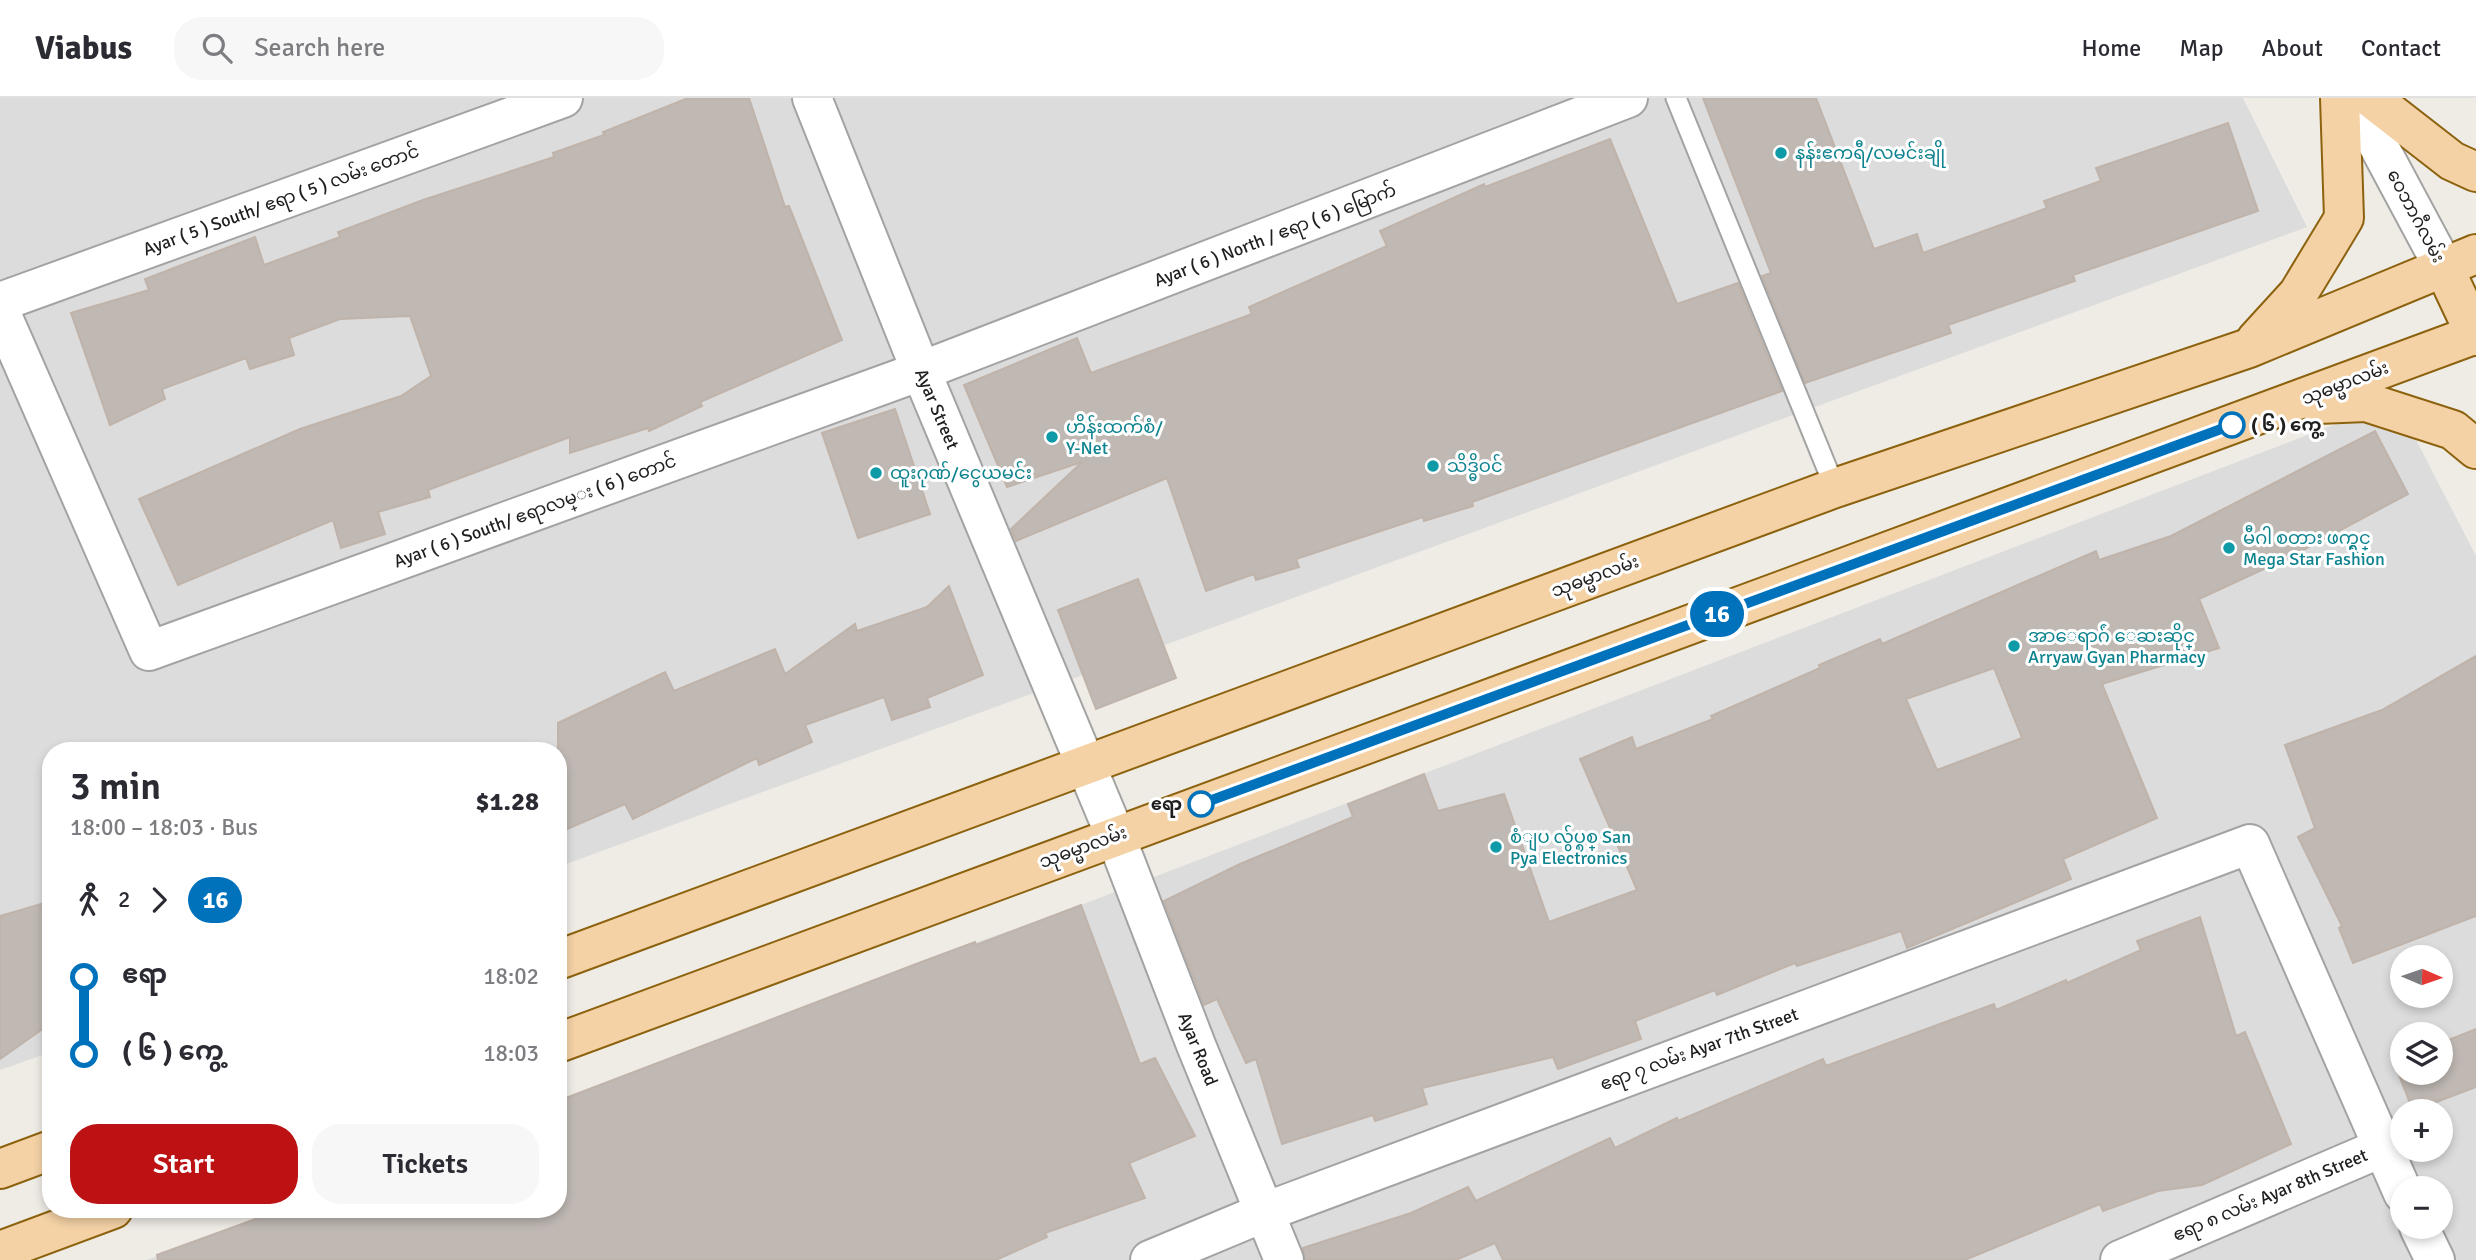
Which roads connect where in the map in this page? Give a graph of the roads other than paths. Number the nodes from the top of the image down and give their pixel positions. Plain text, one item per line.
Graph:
1 (563, 98) edge
2 (812, 98) edge
3 (1628, 98) edge
4 (1676, 98) edge
5 (2340, 98) edge
6 (2353, 98) edge
7 (2371, 98) edge
8 (2476, 172) edge
9 (2460, 261) edge
10 (0, 302) edge
11 (0, 311) edge
12 (2476, 335) edge
13 (2249, 348) junction
14 (921, 371) junction
15 (2285, 406) junction
16 (2476, 449) edge
17 (1835, 488) junction
18 (1084, 763) junction
19 (1115, 835) junction
20 (567, 957) edge
21 (567, 1040) edge
22 (2381, 1147) junction
23 (42, 1153) edge
24 (0, 1169) edge
25 (2395, 1176) edge
26 (1265, 1212) junction
27 (89, 1218) edge
28 (2425, 1239) edge
29 (0, 1251) edge
30 (1150, 1260) edge
31 (1284, 1260) edge
32 (2120, 1260) edge
33 (2435, 1260) edge

1 - 10 street, Ayar ( 5 ) South/ ဧရာ ( 5 ) လမ်း တောင်
2 - 14 street, Ayar Street
3 - 14 street, Ayar ( 6 ) North / ဧရာ ( 6 ) မြောက်
4 - 17 lane
5 - 13 main road
6 - 9 street, ဝေဘာဂီလမ်း
7 - 8 main road
9 - 12 main road, ဝေဘာဂီလမ်း
9 - 13 main road, သုဓမ္မာလမ်း
11 - 14 street, Ayar ( 6 ) South/ ဧရာလမ္း ( 6 ) တောင်
12 - 15 main road, သုဓမ္မာလမ်း
13 - 17 main road, သုဓမ္မာလမ်း
14 - 18 street, Ayar Street
15 - 16 main road
15 - 19 main road, သုဓမ္မာလမ်း
17 - 18 main road, သုဓမ္မာလမ်း
18 - 19 street, Ayar Street
18 - 20 main road, သုဓမ္မာလမ်း
19 - 21 main road, သုဓမ္မာလမ်း
19 - 26 street, Ayar Road
22 - 25 street
22 - 26 street, ဧရာ ၇ လမ်း Ayar 7th Street
22 - 32 street, ဧရာ ၈ လမ်း Ayar 8th Street
23 - 24 main road
26 - 30 street, ဧရာ ၇ လမ်း Ayar 7th Street
26 - 31 street, Ayar Road
27 - 29 main road
28 - 33 street

